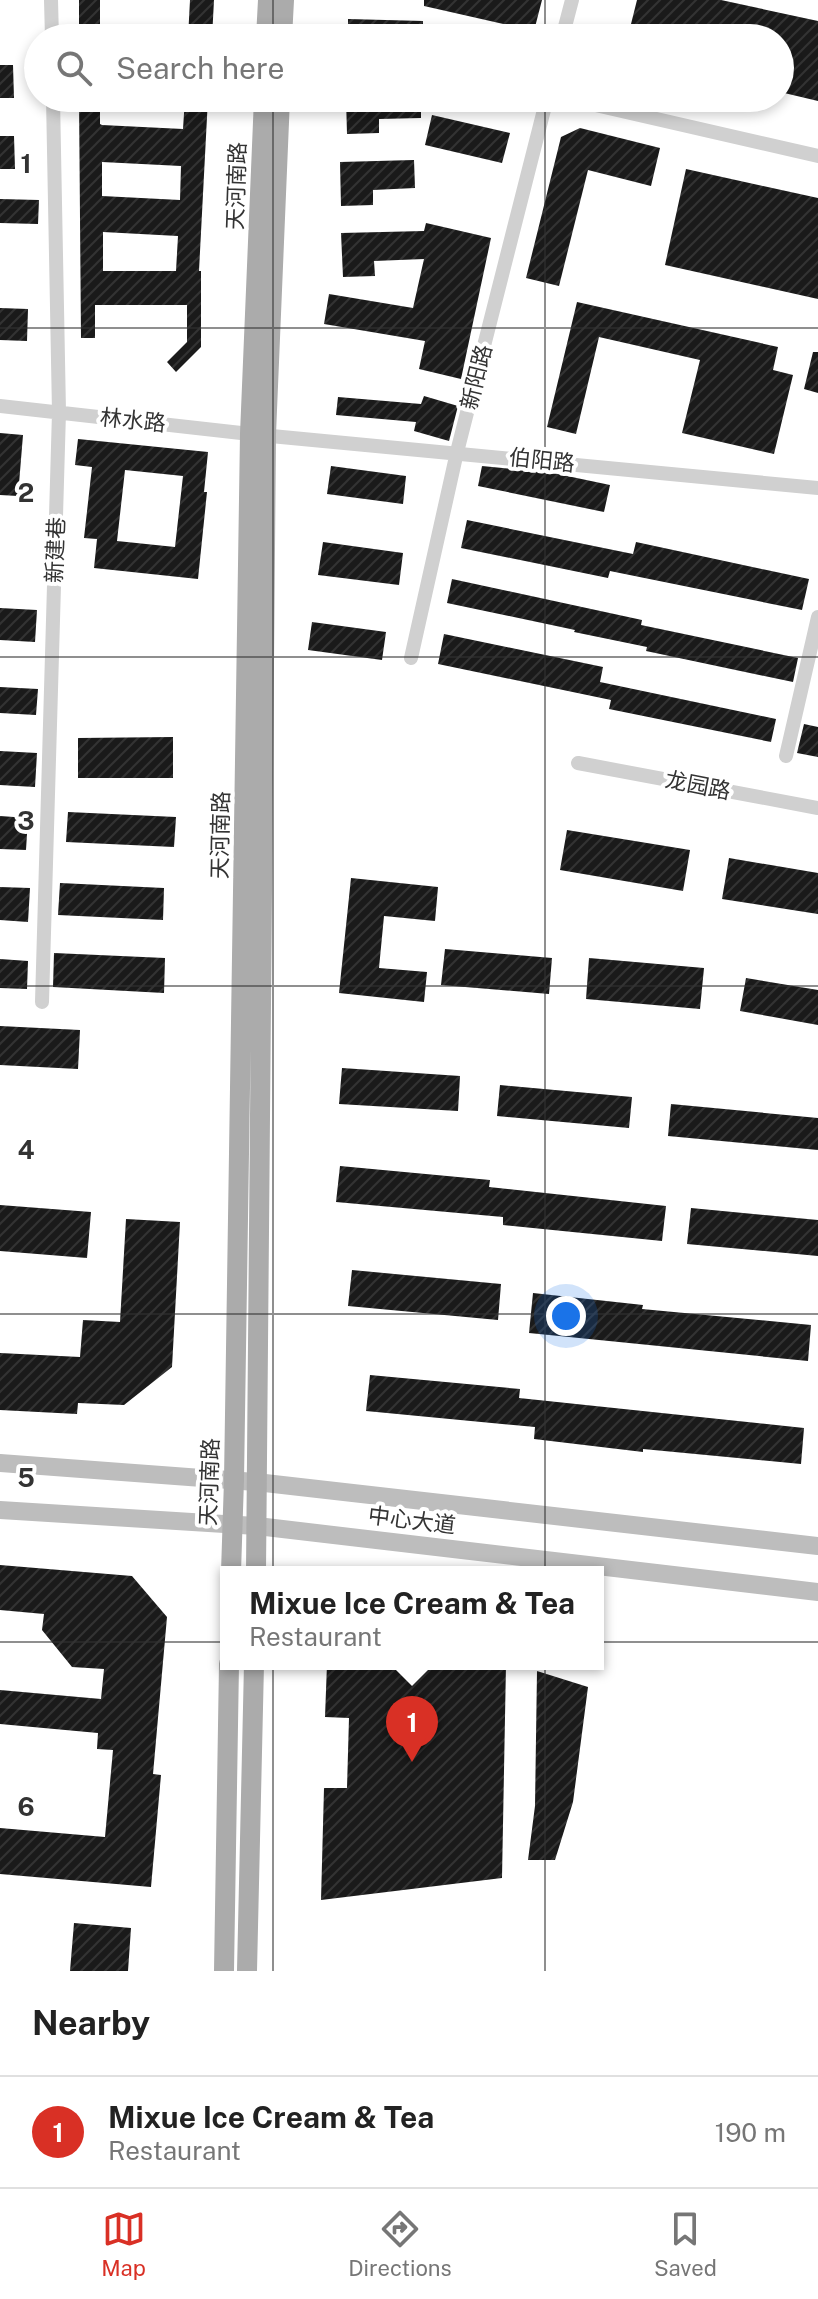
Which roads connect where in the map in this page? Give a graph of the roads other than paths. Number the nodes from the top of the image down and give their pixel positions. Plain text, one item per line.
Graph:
1 (51, 0) edge
2 (268, 0) edge
3 (284, 0) edge
4 (572, 0) edge
5 (52, 24) edge
6 (267, 24) edge
7 (283, 24) edge
8 (566, 24) edge
9 (53, 112) edge
10 (264, 112) edge
11 (279, 112) edge
12 (543, 112) edge
13 (626, 112) edge
14 (818, 156) edge
15 (0, 406) edge
16 (59, 412) junction
17 (258, 434) junction
18 (457, 452) junction
19 (818, 488) edge
20 (818, 617) edge
21 (411, 658) dead end
22 (786, 756) dead end
23 (578, 763) dead end
24 (818, 808) edge
25 (42, 1002) dead end
26 (0, 1463) edge
27 (234, 1480) junction
28 (256, 1482) junction
29 (0, 1510) edge
30 (231, 1525) junction
31 (257, 1526) junction
32 (818, 1546) edge
33 (231, 1566) edge
34 (256, 1566) edge
35 (597, 1566) edge
36 (604, 1567) edge
37 (818, 1592) edge
38 (229, 1670) edge
39 (254, 1670) edge
40 (224, 1971) edge
41 (247, 1971) edge

1 - 5 street
2 - 6 main road
3 - 7 main road
4 - 8 street
9 - 16 street, 新建巷
10 - 17 main road, 天河南路
11 - 17 main road, 天河南路
12 - 18 street, 新阳路
13 - 14 street
15 - 16 street, 林水路
16 - 17 street, 林水路
16 - 25 street, 新建巷
17 - 18 street, 伯阳路
17 - 27 main road, 天河南路
17 - 28 main road, 天河南路
18 - 19 street, 伯阳路
18 - 21 street, 新阳路
20 - 22 street
23 - 24 street, 龙园路
26 - 27 main road, 中心大道
27 - 28 main road, 中心大道
27 - 30 main road, 天河南路
28 - 31 main road, 天河南路
28 - 32 main road, 中心大道
29 - 30 main road, 中心大道
30 - 31 main road, 中心大道
30 - 33 main road, 天河南路
31 - 34 main road, 天河南路
31 - 35 main road, 中心大道
36 - 37 main road, 中心大道
38 - 40 main road
39 - 41 main road

